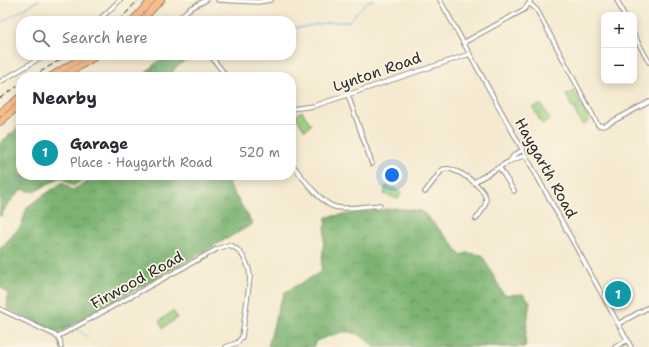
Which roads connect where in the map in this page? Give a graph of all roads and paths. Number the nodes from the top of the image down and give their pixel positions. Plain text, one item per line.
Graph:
1 (120, 0) edge
2 (152, 0) edge
3 (161, 0) edge
4 (206, 0) edge
5 (218, 0) edge
6 (271, 0) edge
7 (440, 0) edge
8 (617, 0) edge
9 (531, 2) edge
10 (623, 12) edge
11 (103, 16) edge
12 (137, 16) edge
13 (146, 16) edge
14 (181, 16) edge
15 (637, 40) edge
16 (464, 43) junction
17 (470, 54) junction
18 (37, 60) edge
19 (78, 60) edge
20 (90, 60) edge
21 (214, 60) edge
22 (649, 62) edge
23 (16, 72) edge
24 (17, 72) edge
25 (58, 72) edge
26 (70, 72) edge
27 (223, 72) edge
28 (0, 82) edge
29 (348, 95) junction
30 (16, 100) edge
31 (649, 102) edge
32 (16, 108) edge
33 (296, 108) edge
34 (0, 114) edge
35 (0, 122) edge
36 (523, 150) junction
37 (526, 155) junction
38 (510, 161) junction
39 (372, 164) dead end
40 (499, 167) junction
41 (296, 169) edge
42 (474, 182) junction
43 (514, 190) dead end
44 (425, 192) dead end
45 (380, 205) dead end
46 (476, 219) dead end
47 (649, 307) edge
48 (0, 308) edge
49 (618, 324) junction
50 (57, 337) junction
51 (628, 340) junction
52 (238, 345) edge
53 (61, 347) edge
54 (226, 347) edge
55 (615, 347) edge
56 (631, 347) edge

1 - 11 street
2 - 12 highway
3 - 13 highway
4 - 14 street
5 - 6 street
7 - 16 street, Haygarth Road
8 - 10 street
9 - 16 street
9 - 31 street
15 - 22 street
16 - 17 street, Haygarth Road
17 - 29 street, Lynton Road
17 - 36 street, Haygarth Road
18 - 24 street
19 - 25 highway
20 - 26 highway
21 - 27 street
23 - 28 street
29 - 33 street, Lynton Road
29 - 39 street
30 - 34 highway
32 - 35 highway
36 - 37 street, Haygarth Road
36 - 38 street
37 - 38 street
37 - 49 street, Haygarth Road
38 - 40 street
40 - 42 street
40 - 43 street
41 - 45 street
42 - 44 street
42 - 46 street
47 - 49 street
48 - 50 street
49 - 51 street, Haygarth Road
50 - 52 street, Firwood Road
50 - 53 street
51 - 55 street
51 - 56 street, Haygarth Road
52 - 54 street

